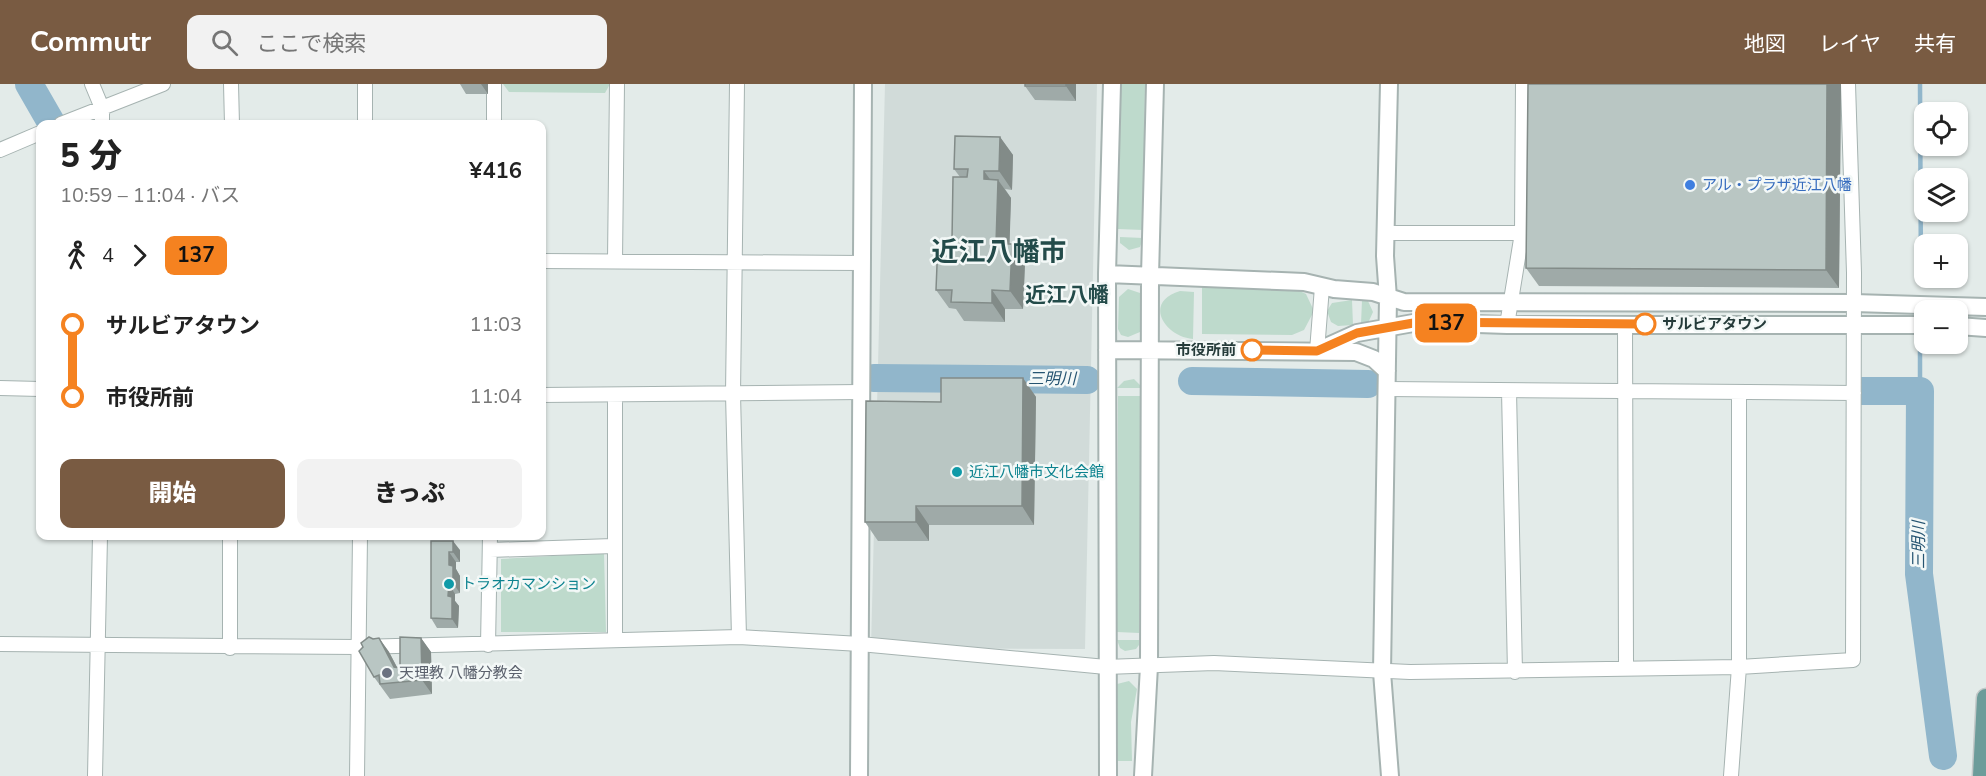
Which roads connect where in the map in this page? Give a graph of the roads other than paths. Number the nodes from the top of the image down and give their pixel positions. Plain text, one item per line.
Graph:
1 (92, 84) edge
2 (163, 84) edge
3 (231, 84) edge
4 (364, 84) edge
5 (494, 84) edge
6 (617, 84) edge
7 (736, 84) edge
8 (863, 84) edge
9 (1112, 84) edge
10 (1155, 84) edge
11 (1389, 84) edge
12 (1523, 84) edge
13 (1848, 84) edge
14 (102, 108) junction
15 (71, 120) edge
16 (102, 120) edge
17 (231, 120) edge
18 (364, 120) edge
19 (494, 120) edge
20 (36, 135) edge
21 (0, 150) edge
22 (1385, 233) junction
23 (1522, 233) junction
24 (546, 261) edge
25 (615, 261) junction
26 (734, 263) junction
27 (862, 263) junction
28 (1107, 274) junction
29 (1150, 276) junction
30 (1322, 287) junction
31 (1388, 298) junction
32 (1511, 303) junction
33 (1854, 303) junction
34 (1986, 307) edge
35 (1854, 323) junction
36 (1507, 325) junction
37 (1625, 325) junction
38 (1914, 325) edge
39 (1387, 327) junction
40 (1968, 327) edge
41 (1986, 328) edge
42 (1107, 350) junction
43 (1150, 350) junction
44 (1317, 351) junction
45 (1387, 371) junction
46 (0, 388) edge
47 (36, 389) edge
48 (1387, 389) junction
49 (1509, 391) junction
50 (861, 392) junction
51 (1625, 392) junction
52 (1739, 392) junction
53 (1854, 393) junction
54 (546, 394) edge
55 (733, 394) junction
56 (615, 395) junction
57 (100, 540) edge
58 (230, 540) edge
59 (360, 540) edge
60 (490, 540) edge
61 (613, 546) junction
62 (490, 550) junction
63 (739, 637) junction
64 (615, 640) junction
65 (0, 644) edge
66 (100, 644) junction
67 (860, 644) junction
68 (488, 645) junction
69 (358, 647) junction
70 (230, 648) junction
71 (1106, 666) junction
72 (1149, 666) junction
73 (1738, 667) junction
74 (1626, 668) junction
75 (1382, 672) junction
76 (1515, 672) junction
77 (1986, 698) edge
78 (95, 776) edge
79 (357, 776) edge
80 (859, 776) edge
81 (1108, 776) edge
82 (1143, 776) edge
83 (1390, 776) edge
84 (1731, 776) edge
85 (1982, 776) edge

1 - 14 street
2 - 14 street
3 - 17 street
4 - 18 street
5 - 19 street
6 - 25 street
7 - 26 street
8 - 27 street
9 - 28 street
10 - 29 street
11 - 22 street
12 - 23 street
13 - 33 street
14 - 15 street
14 - 16 street
20 - 21 street
22 - 23 street
22 - 31 street
23 - 32 street
24 - 25 street
25 - 26 street
26 - 27 street
26 - 55 street
27 - 50 street
28 - 29 street
28 - 42 street
29 - 30 street
29 - 43 street
30 - 31 street
30 - 44 street
31 - 32 street
31 - 39 street
32 - 33 street
32 - 36 street
33 - 34 street
33 - 35 street
35 - 37 street
35 - 38 street
35 - 53 street
36 - 37 street
36 - 39 street
37 - 51 street
39 - 44 street
39 - 45 street
40 - 41 street
42 - 43 street
42 - 71 street
43 - 44 street
43 - 72 street
44 - 45 street
45 - 48 street
46 - 47 street
48 - 49 street
48 - 75 street
49 - 51 street
49 - 76 street
50 - 55 street
50 - 67 street
51 - 52 street
51 - 74 street
52 - 53 street
52 - 73 street
53 - 73 street
54 - 56 street
55 - 56 street
55 - 63 street
56 - 61 street
57 - 66 street
58 - 70 street
59 - 69 street
60 - 62 street
61 - 62 street
61 - 64 street
62 - 68 street
63 - 64 street
63 - 67 street
64 - 68 street
65 - 66 street
66 - 70 street
66 - 78 street
67 - 71 street
67 - 80 street
68 - 69 street
69 - 70 street
69 - 79 street
71 - 72 street
71 - 81 street
72 - 75 street
72 - 82 street
73 - 74 street
73 - 84 street
74 - 76 street
75 - 76 street
75 - 83 street
77 - 85 main road

